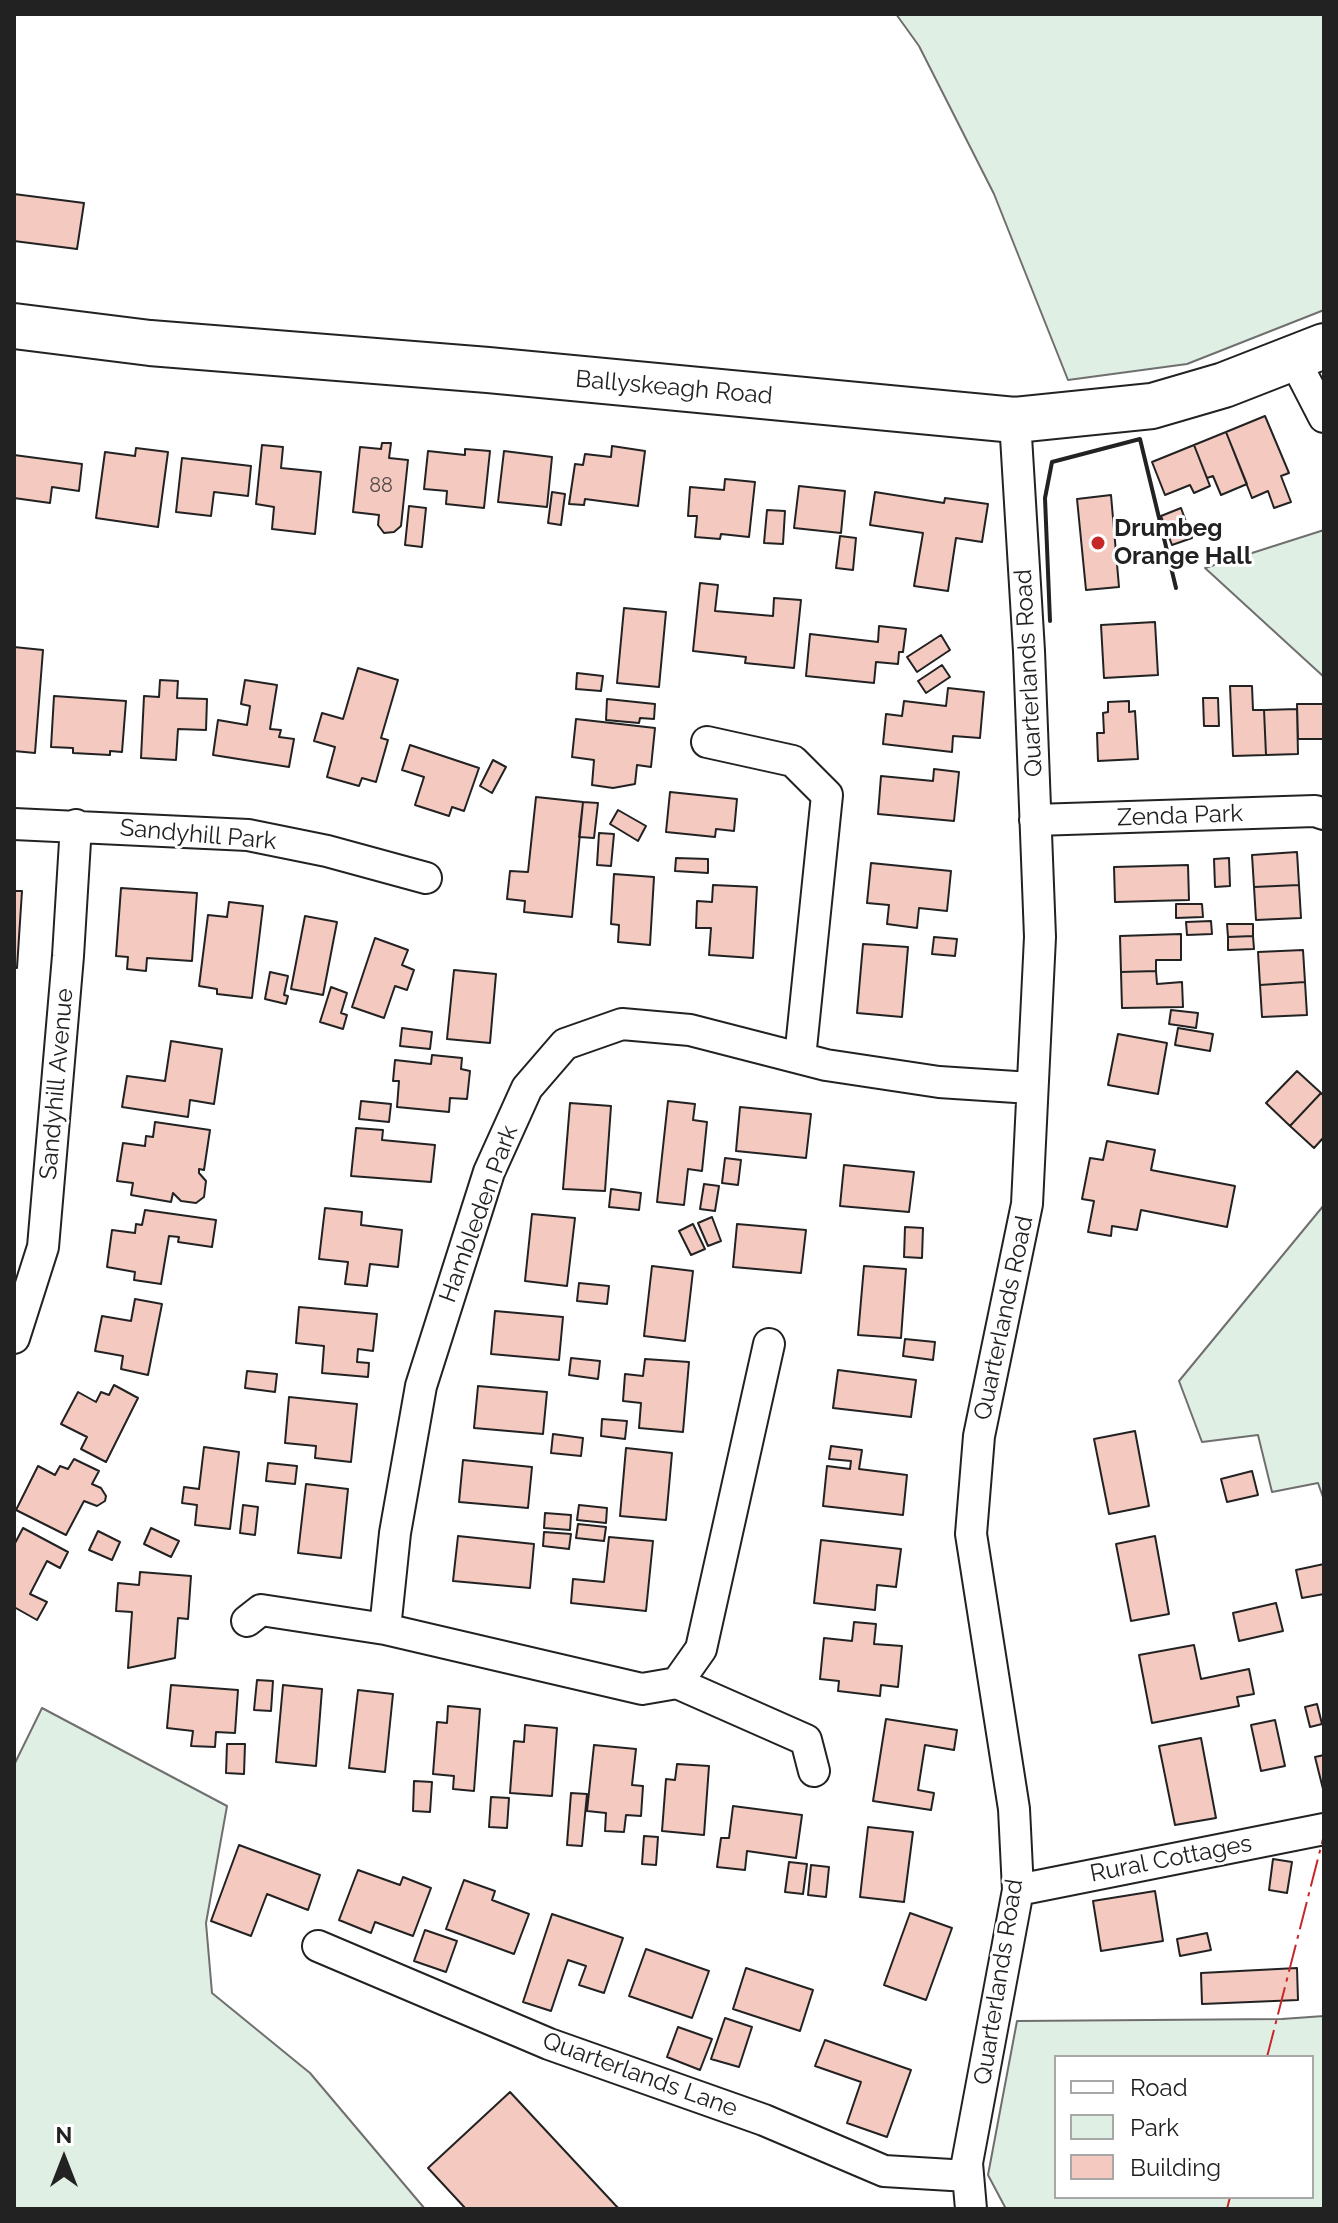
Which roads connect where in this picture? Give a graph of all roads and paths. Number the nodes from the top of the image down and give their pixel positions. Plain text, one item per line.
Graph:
1 (14, 326) edge
2 (1309, 353) edge
3 (1324, 417) edge
4 (1015, 420) junction
5 (707, 742) dead end
6 (1324, 814) edge
7 (1035, 820) junction
8 (14, 824) edge
9 (76, 825) junction
10 (426, 878) dead end
11 (800, 1058) junction
12 (1031, 1088) junction
13 (17, 1319) edge
14 (769, 1344) dead end
15 (247, 1621) dead end
16 (385, 1629) junction
17 (677, 1683) junction
18 (814, 1771) dead end
19 (1324, 1829) edge
20 (1018, 1890) junction
21 (318, 1946) dead end
22 (968, 2176) junction
23 (971, 2209) edge

1 - 4 main road, Ballyskeagh Road
2 - 3 street
2 - 4 main road, Ballyskeagh Road
4 - 7 street, Quarterlands Road
5 - 11 street
6 - 7 street, Zenda Park
7 - 12 street, Quarterlands Road
8 - 9 street, Sandyhill Park
9 - 10 street, Sandyhill Park
9 - 13 street, Sandyhill Avenue
11 - 12 street, Hambleden Park
11 - 16 street, Hambleden Park
12 - 20 street, Quarterlands Road
14 - 17 street
15 - 16 street
16 - 17 street
17 - 18 street
19 - 20 street, Rural Cottages
20 - 22 street, Quarterlands Road
21 - 22 street, Quarterlands Lane
22 - 23 street, Quarterlands Road

